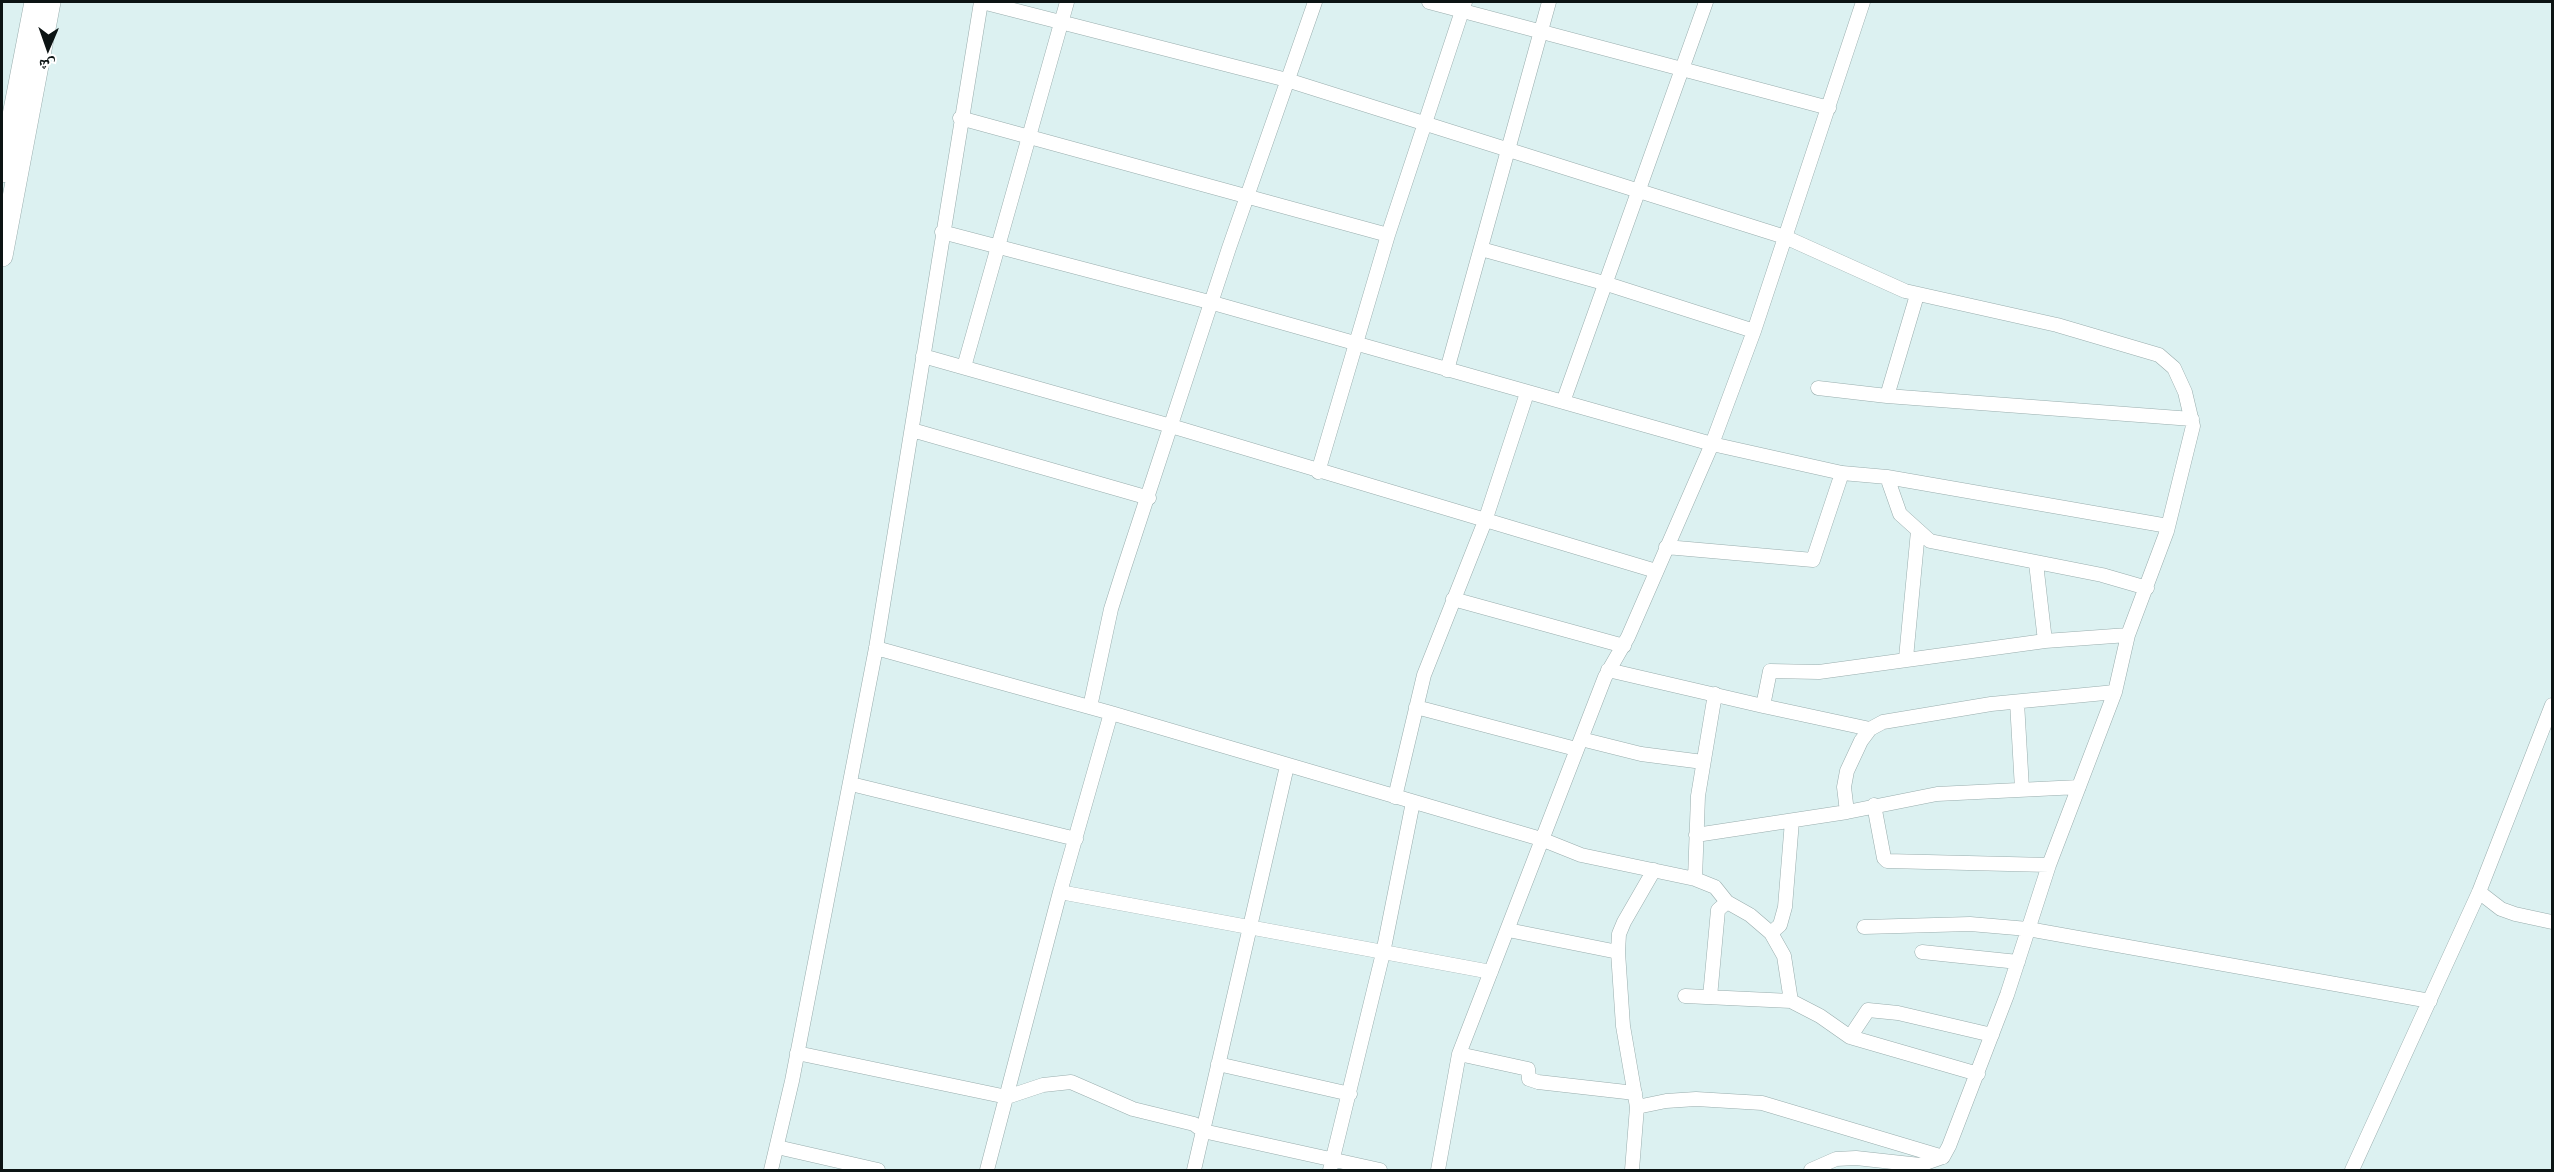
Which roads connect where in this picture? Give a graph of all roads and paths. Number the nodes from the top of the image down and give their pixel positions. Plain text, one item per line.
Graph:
1 (35, 2) edge
2 (50, 2) edge
3 (982, 2) edge
4 (1067, 2) edge
5 (1315, 2) edge
6 (1429, 2) edge
7 (1549, 2) edge
8 (1706, 2) edge
9 (1863, 2) edge
10 (1463, 6) edge
11 (1061, 22) junction
12 (1541, 31) junction
13 (1682, 70) junction
14 (1287, 80) junction
15 (1829, 108) junction
16 (960, 118) junction
17 (1425, 124) junction
18 (1028, 135) junction
19 (1508, 151) junction
20 (2, 172) edge
21 (1637, 191) junction
22 (1247, 195) junction
23 (942, 232) junction
24 (1389, 235) junction
25 (1785, 237) junction
26 (996, 247) junction
27 (1481, 249) junction
28 (2, 256) edge
29 (1604, 283) junction
30 (1917, 295) junction
31 (1213, 303) junction
32 (1754, 330) junction
33 (1355, 343) junction
34 (923, 356) junction
35 (964, 367) junction
36 (1447, 370) junction
37 (1818, 388) dead end
38 (1527, 393) junction
39 (1887, 396) junction
40 (1563, 402) junction
41 (2192, 419) junction
42 (1171, 426) junction
43 (912, 430) junction
44 (1712, 444) junction
45 (1318, 472) junction
46 (1842, 473) junction
47 (1887, 477) junction
48 (1149, 498) junction
49 (1485, 521) junction
50 (2168, 526) junction
51 (1918, 531) junction
52 (1666, 547) junction
53 (2036, 563) junction
54 (1656, 571) junction
55 (2147, 588) junction
56 (1453, 599) junction
57 (2128, 635) junction
58 (2045, 641) junction
59 (1624, 646) junction
60 (876, 648) junction
61 (1906, 658) junction
62 (1608, 670) junction
63 (2115, 692) junction
64 (1715, 694) junction
65 (2017, 702) junction
66 (2553, 705) edge
67 (1763, 706) junction
68 (1090, 707) junction
69 (1416, 707) junction
70 (1111, 713) junction
71 (1870, 729) junction
72 (1578, 744) junction
73 (1703, 762) junction
74 (1287, 766) junction
75 (851, 784) junction
76 (2079, 787) junction
77 (2022, 789) junction
78 (1395, 797) junction
79 (1413, 802) junction
80 (1874, 805) junction
81 (1847, 812) junction
82 (1792, 821) junction
83 (1696, 835) junction
84 (1076, 839) junction
85 (1541, 839) junction
86 (2049, 865) junction
87 (1654, 870) junction
88 (1695, 879) junction
89 (1060, 892) junction
90 (2479, 892) junction
91 (1727, 902) junction
92 (2553, 921) edge
93 (1864, 927) dead end
94 (1248, 928) junction
95 (2028, 929) junction
96 (1508, 930) junction
97 (1771, 933) junction
98 (1618, 952) junction
99 (1922, 952) dead end
100 (1383, 953) junction
101 (2018, 962) junction
102 (1491, 972) junction
103 (1685, 996) dead end
104 (1710, 997) junction
105 (2430, 1000) junction
106 (1791, 1001) junction
107 (1992, 1035) junction
108 (1850, 1037) junction
109 (797, 1053) junction
110 (1459, 1054) junction
111 (1218, 1064) junction
112 (1978, 1074) junction
113 (1350, 1094) junction
114 (1007, 1097) junction
115 (1636, 1100) junction
116 (1203, 1131) junction
117 (777, 1147) junction
118 (1943, 1157) junction
119 (1331, 1165) edge
120 (771, 1170) edge
121 (878, 1170) edge
122 (987, 1170) edge
123 (1194, 1170) edge
124 (1380, 1170) edge
125 (1438, 1170) edge
126 (1632, 1170) edge
127 (1811, 1170) edge
128 (2352, 1170) edge

1 - 20 highway
2 - 28 highway
3 - 11 street
3 - 16 street
4 - 11 street
5 - 14 street
6 - 10 street
7 - 12 street
8 - 13 street
9 - 15 street
10 - 12 street
10 - 17 street
11 - 14 street
11 - 18 street
12 - 13 street
12 - 19 street
13 - 15 street
13 - 21 street
14 - 17 street
14 - 22 street
15 - 25 street
16 - 18 street
16 - 23 street
17 - 19 street
17 - 24 street
18 - 22 street
18 - 26 street
19 - 21 street
19 - 27 street
21 - 25 street
21 - 29 street
22 - 24 street
22 - 31 street
23 - 26 street
23 - 34 street
24 - 33 street
25 - 30 street
25 - 32 street
26 - 31 street
26 - 35 street
27 - 29 street
27 - 36 street
29 - 32 street
29 - 40 street
30 - 39 street
30 - 41 street
31 - 33 street
31 - 42 street
32 - 44 street
33 - 36 street
33 - 45 street
34 - 35 street
34 - 43 street
35 - 42 street
36 - 38 street
37 - 39 street
38 - 40 street
38 - 49 street
39 - 41 street
40 - 44 street
41 - 50 street
42 - 45 street
42 - 48 street
43 - 48 street
43 - 60 street
44 - 46 street
44 - 52 street
45 - 49 street
46 - 47 street
46 - 52 street
47 - 50 street
47 - 51 street
48 - 68 street
49 - 54 street
49 - 56 street
50 - 55 street
51 - 53 street
51 - 61 street
52 - 54 street
53 - 55 street
53 - 58 street
54 - 59 street
55 - 57 street
56 - 59 street
56 - 69 street
57 - 58 street
57 - 63 street
58 - 61 street
59 - 62 street
60 - 68 street
60 - 75 street
61 - 67 street
62 - 64 street
62 - 72 street
63 - 65 street
63 - 76 street
64 - 67 street
64 - 73 street
65 - 71 street
65 - 77 street
66 - 90 street
67 - 71 street
68 - 70 street
69 - 72 street
69 - 78 street
70 - 74 street
70 - 84 street
71 - 81 street
72 - 73 street
72 - 85 street
73 - 83 street
74 - 78 street
74 - 94 street
75 - 84 street
75 - 109 street
76 - 77 street
76 - 86 street
77 - 80 street
78 - 79 street
79 - 85 street
79 - 100 street
80 - 81 street
80 - 86 street
81 - 82 street
82 - 83 street
82 - 97 street
83 - 88 street
84 - 89 street
85 - 87 street
85 - 96 street
86 - 95 street
87 - 88 street
87 - 98 street
88 - 91 street
89 - 94 street
89 - 114 street
90 - 92 street
90 - 105 street
91 - 97 street
91 - 104 street
93 - 95 street
94 - 100 street
94 - 111 street
95 - 101 street
95 - 105 street
96 - 98 street
96 - 102 street
97 - 106 street
98 - 115 street
99 - 101 street
100 - 102 street
100 - 113 street
101 - 107 street
102 - 110 street
103 - 104 street
104 - 106 street
105 - 128 street
106 - 108 street
107 - 108 street
107 - 112 street
108 - 112 street
109 - 114 street
109 - 117 street
110 - 115 street
110 - 125 street
111 - 113 street
111 - 116 street
112 - 118 street
113 - 119 street
114 - 116 street
114 - 122 street
115 - 118 street
115 - 126 street
116 - 119 street
116 - 123 street
117 - 120 street
117 - 121 street
118 - 127 street
119 - 124 street

